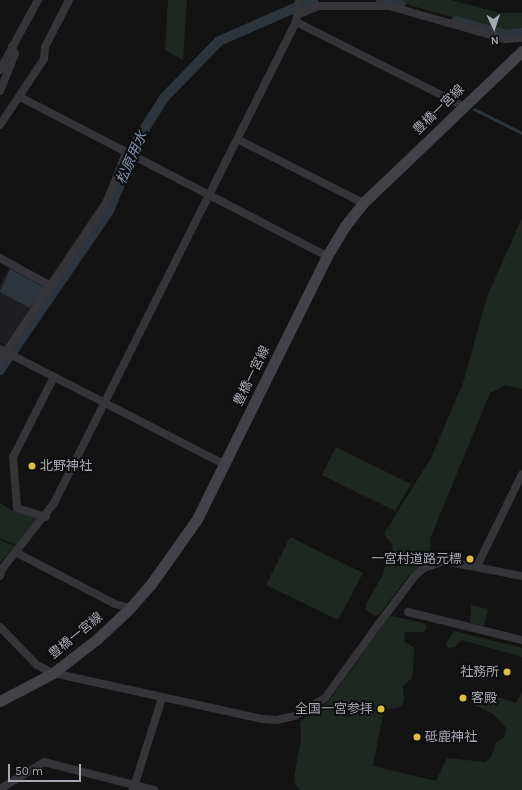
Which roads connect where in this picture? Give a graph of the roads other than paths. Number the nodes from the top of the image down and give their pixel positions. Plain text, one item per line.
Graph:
1 (38, 0) edge
2 (69, 0) edge
3 (299, 0) edge
4 (330, 3) edge
5 (296, 19) junction
6 (522, 38) edge
7 (12, 47) junction
8 (522, 51) edge
9 (0, 70) edge
10 (0, 91) edge
11 (20, 97) junction
12 (463, 106) junction
13 (0, 125) edge
14 (237, 139) junction
15 (126, 153) junction
16 (209, 195) junction
17 (363, 203) junction
18 (327, 256) junction
19 (0, 258) edge
20 (51, 286) junction
21 (4, 351) edge
22 (0, 361) edge
23 (54, 377) junction
24 (105, 402) junction
25 (224, 464) junction
26 (522, 474) edge
27 (46, 517) junction
28 (17, 553) junction
29 (477, 566) junction
30 (1, 571) edge
31 (522, 576) edge
32 (130, 608) junction
33 (408, 612) dead end
34 (0, 627) edge
35 (522, 640) edge
36 (53, 673) junction
37 (162, 698) junction
38 (0, 701) edge
39 (134, 787) edge
40 (0, 789) edge
41 (154, 790) edge

1 - 7 street
2 - 11 street
3 - 5 street
4 - 5 street
4 - 6 street
5 - 12 street
5 - 14 street
7 - 9 street
7 - 10 street
8 - 12 main road, 豊橋一宮線
11 - 13 street
11 - 15 street
12 - 17 main road, 豊橋一宮線
14 - 16 street
14 - 17 street
15 - 16 street
15 - 20 street
16 - 18 street
16 - 24 street
17 - 18 main road, 豊橋一宮線
18 - 25 main road, 豊橋一宮線
19 - 20 street
20 - 21 street
21 - 22 street
21 - 23 street
23 - 24 street
23 - 27 street
24 - 25 street
24 - 27 street
25 - 32 main road, 豊橋一宮線
26 - 29 street
27 - 28 street
28 - 30 street
28 - 32 street
29 - 31 street
29 - 37 street
32 - 36 main road, 豊橋一宮線
33 - 35 street
34 - 36 street
36 - 37 street
36 - 38 main road, 豊橋一宮線
37 - 39 street
39 - 40 street
39 - 41 street

